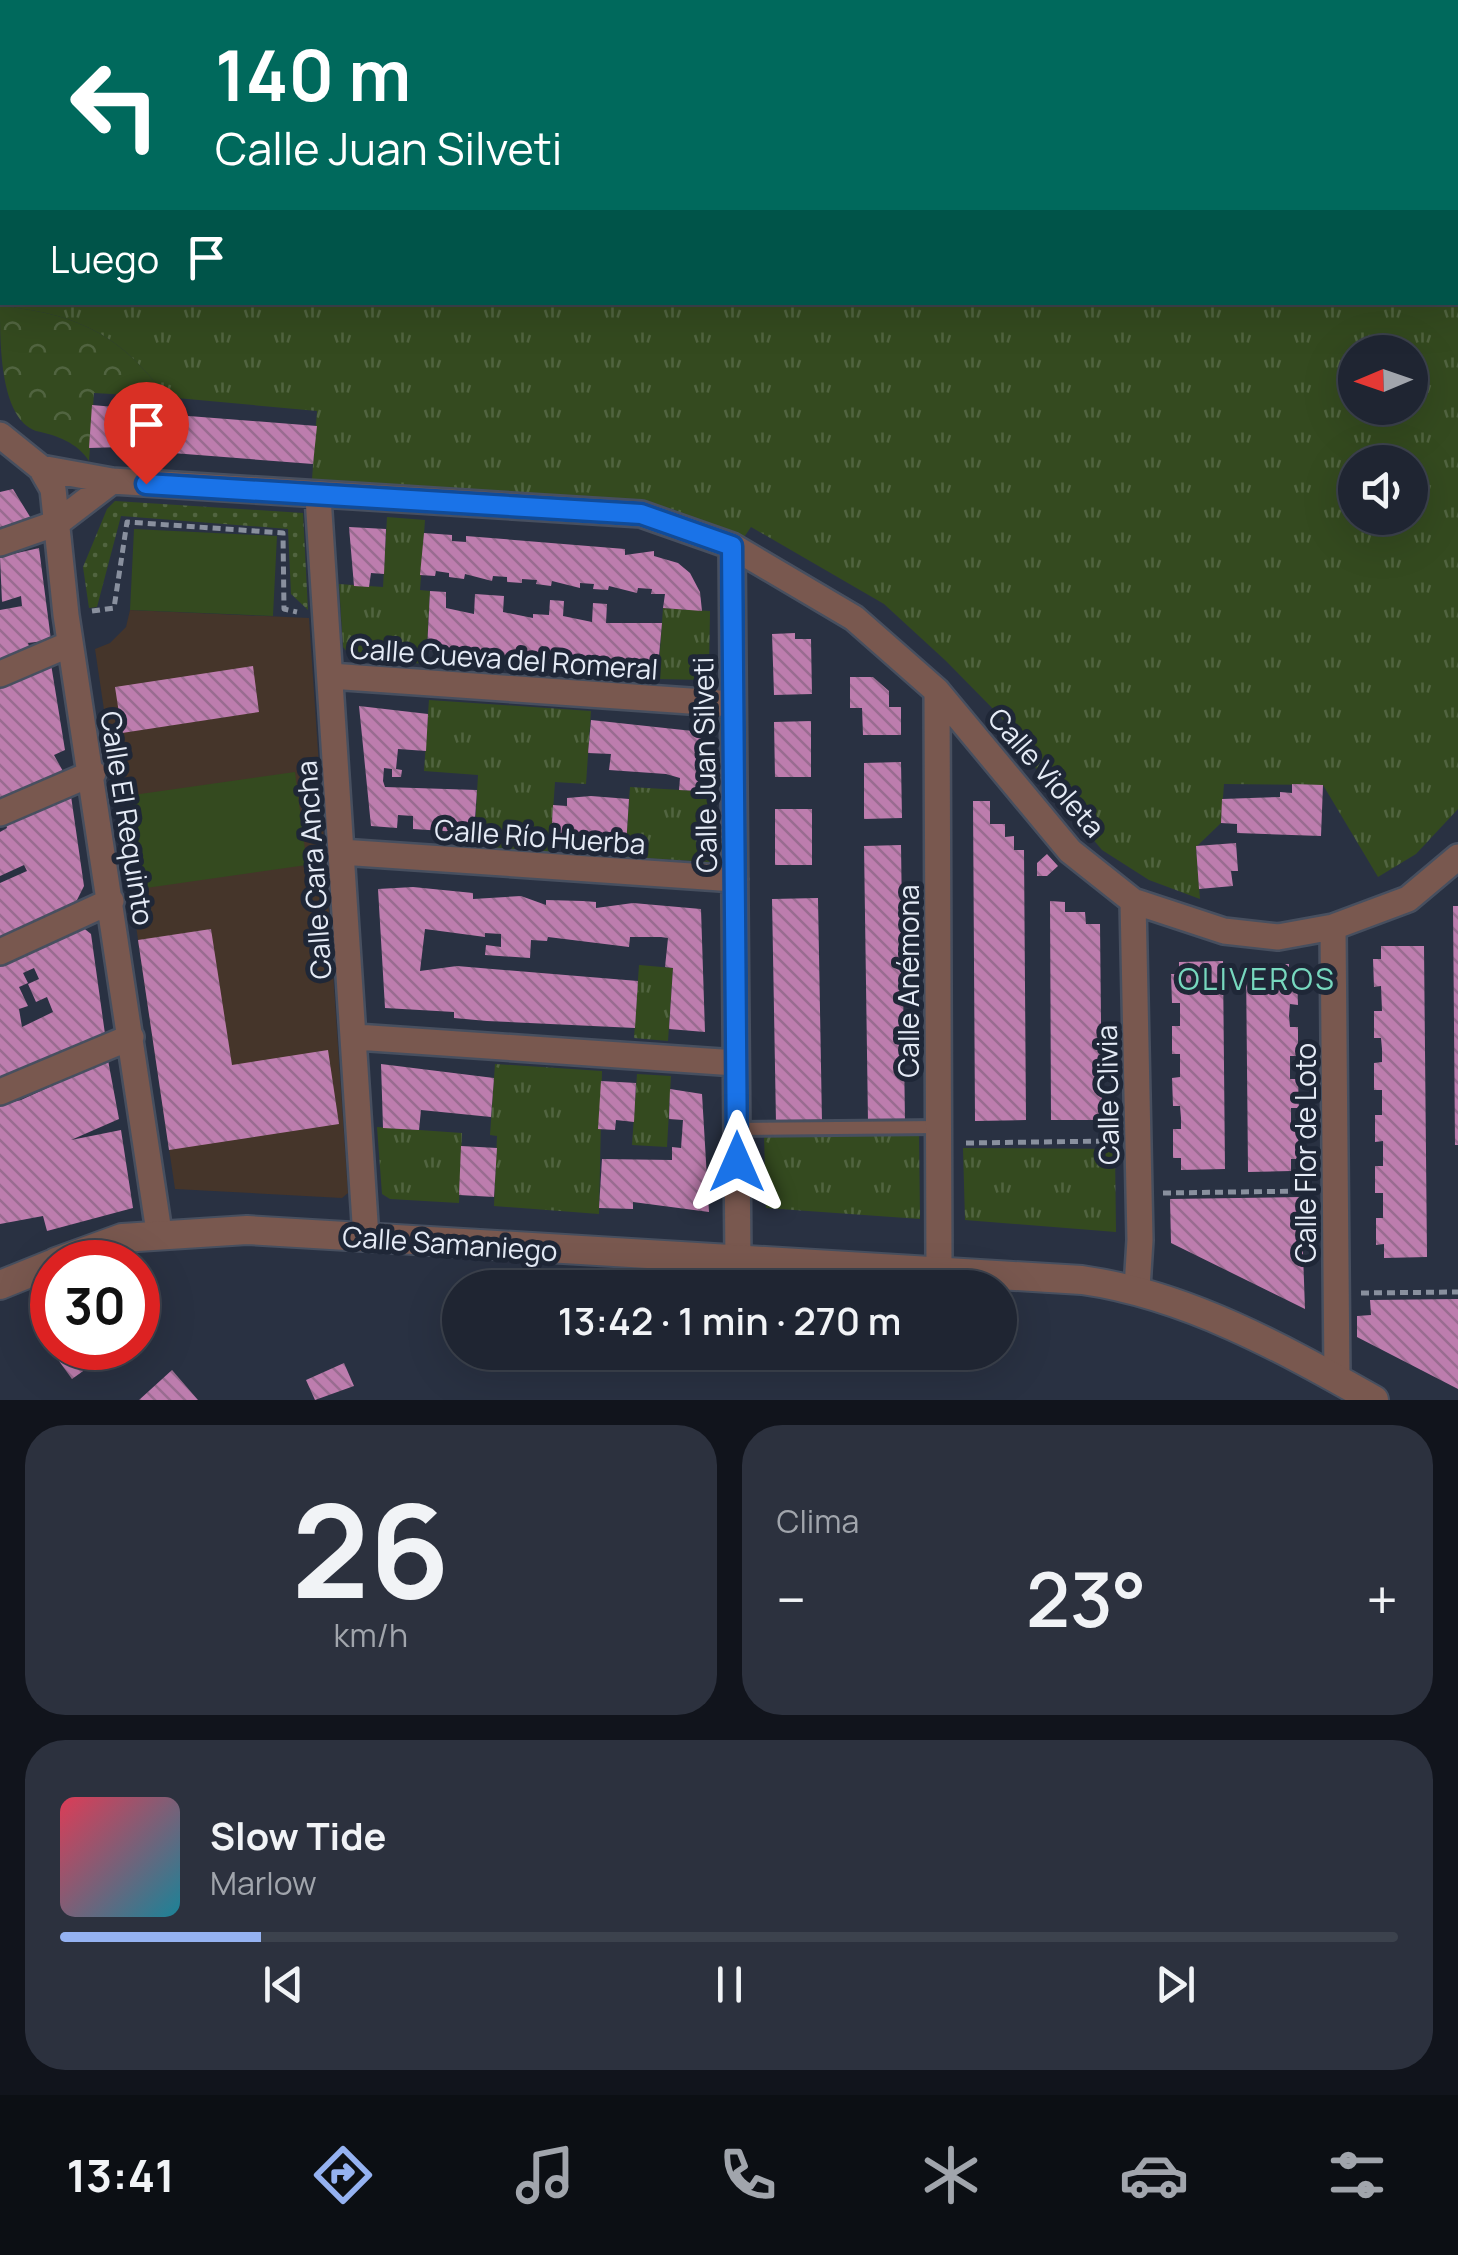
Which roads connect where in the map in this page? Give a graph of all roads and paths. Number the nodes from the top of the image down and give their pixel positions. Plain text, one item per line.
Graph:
1 (0, 435) edge
2 (41, 468) junction
3 (112, 481) junction
4 (318, 497) junction
5 (57, 523) junction
6 (0, 543) edge
7 (732, 546) junction
8 (290, 610) dead end
9 (82, 613) dead end
10 (70, 644) junction
11 (0, 674) edge
12 (330, 676) junction
13 (936, 691) junction
14 (733, 704) junction
15 (93, 772) junction
16 (0, 813) edge
17 (341, 852) junction
18 (1458, 857) edge
19 (735, 879) junction
20 (111, 901) junction
21 (1133, 901) junction
22 (1333, 928) junction
23 (0, 952) edge
24 (131, 1037) junction
25 (356, 1038) junction
26 (736, 1063) junction
27 (0, 1092) edge
28 (736, 1129) junction
29 (938, 1135) junction
30 (1138, 1140) junction
31 (1336, 1191) junction
32 (1140, 1193) junction
33 (159, 1232) junction
34 (366, 1238) junction
35 (117, 1240) edge
36 (738, 1262) junction
37 (939, 1270) joint
38 (30, 1271) edge
39 (1017, 1277) edge
40 (1, 1280) edge
41 (1137, 1288) junction
42 (1458, 1292) edge
43 (1336, 1294) junction
44 (1336, 1379) junction
45 (1374, 1400) edge

1 - 2 street
2 - 3 street
2 - 5 street, Calle El Requinto
3 - 4 street
3 - 5 street
4 - 7 street
4 - 12 street, Calle Cara Ancha
5 - 6 street
5 - 10 street, Calle El Requinto
7 - 13 street, Calle Violeta
7 - 14 street, Calle Juan Silveti
8 - 9 path
10 - 11 street
10 - 15 street, Calle El Requinto
12 - 14 street, Calle Cueva del Romeral
12 - 17 street, Calle Cara Ancha
13 - 21 street, Calle Violeta
13 - 29 street, Calle Anémona
14 - 19 street, Calle Juan Silveti
15 - 16 street
15 - 20 street, Calle El Requinto
17 - 19 street, Calle Río Huerba
17 - 25 street, Calle Cara Ancha
18 - 22 street, Calle Violeta
19 - 26 street, Calle Juan Silveti
20 - 23 street
20 - 24 street, Calle El Requinto
21 - 22 street, Calle Violeta
21 - 30 street, Calle Clivia
22 - 31 street, Calle Flor de Loto
24 - 27 street
24 - 33 street, Calle El Requinto
25 - 26 street
25 - 34 street, Calle Cara Ancha
26 - 28 street, Calle Juan Silveti
28 - 29 lane
28 - 36 street, Calle Juan Silveti
29 - 30 path
29 - 37 street, Calle Anémona
30 - 32 street, Calle Clivia
31 - 32 path
31 - 43 street, Calle Flor de Loto
32 - 41 street, Calle Clivia
33 - 34 street, Calle Samaniego
33 - 35 street, Calle Samaniego
34 - 36 street, Calle Samaniego
36 - 37 street, Calle Samaniego
38 - 40 street, Calle Samaniego
39 - 41 street, Calle Samaniego
41 - 44 street, Calle Samaniego
42 - 43 path
43 - 44 street, Calle Flor de Loto
44 - 45 street, Calle Samaniego

